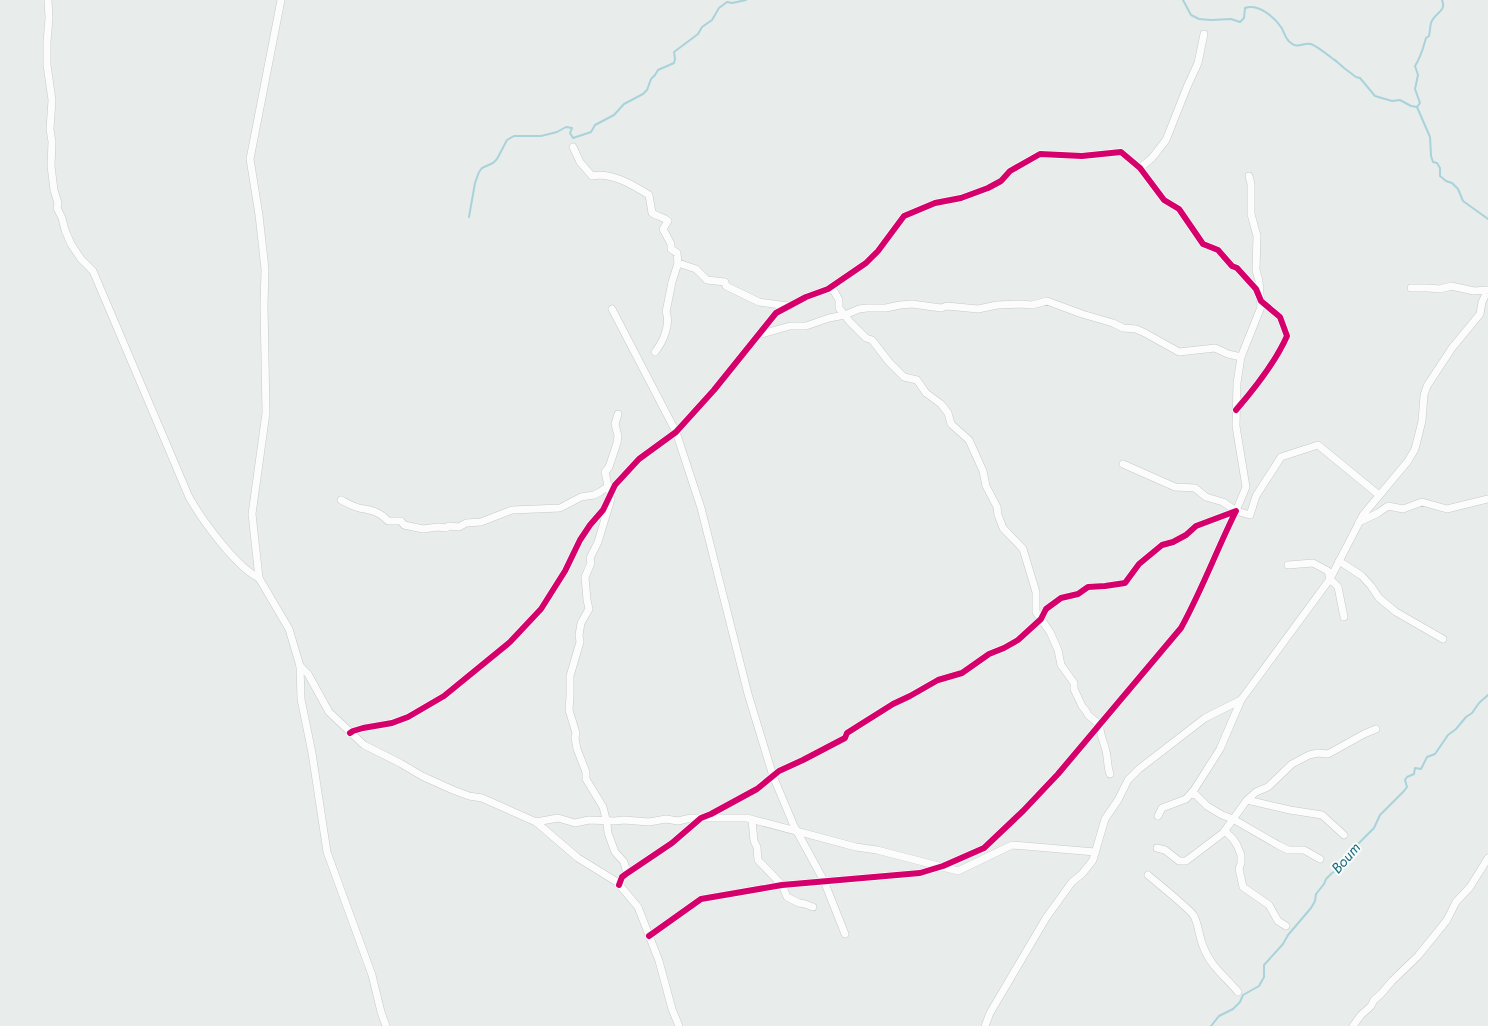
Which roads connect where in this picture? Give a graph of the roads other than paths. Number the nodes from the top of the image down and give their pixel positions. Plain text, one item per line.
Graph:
1 (48, 0) edge
2 (281, 0) edge
3 (1204, 34) dead end
4 (573, 147) dead end
5 (1140, 168) junction
6 (1249, 176) dead end
7 (678, 263) junction
8 (1411, 288) dead end
9 (828, 289) junction
10 (1261, 302) junction
11 (788, 306) junction
12 (612, 308) dead end
13 (845, 315) junction
14 (758, 335) junction
15 (656, 352) dead end
16 (1241, 357) junction
17 (1236, 410) junction
18 (618, 414) dead end
19 (676, 432) junction
20 (1123, 464) dead end
21 (609, 491) junction
22 (1379, 495) junction
23 (1488, 499) edge
24 (341, 500) dead end
25 (1236, 511) junction
26 (1359, 522) junction
27 (1339, 561) junction
28 (1288, 565) dead end
29 (259, 578) junction
30 (1330, 579) junction
31 (1344, 617) dead end
32 (1041, 619) junction
33 (1442, 639) dead end
34 (300, 666) junction
35 (1241, 700) junction
36 (1100, 725) junction
37 (1376, 729) dead end
38 (350, 733) junction
39 (1110, 774) dead end
40 (773, 776) junction
41 (1191, 794) junction
42 (1247, 800) junction
43 (1158, 816) dead end
44 (701, 818) junction
45 (1233, 819) junction
46 (606, 820) junction
47 (752, 820) junction
48 (536, 822) junction
49 (796, 831) junction
50 (1224, 831) junction
51 (1344, 835) dead end
52 (1156, 848) dead end
53 (1095, 852) junction
54 (1488, 858) edge
55 (1320, 859) dead end
56 (943, 866) junction
57 (627, 873) junction
58 (1148, 875) dead end
59 (824, 882) junction
60 (619, 885) junction
61 (782, 885) junction
62 (813, 907) dead end
63 (1286, 926) dead end
64 (845, 934) dead end
65 (649, 936) junction
66 (1238, 992) dead end
67 (386, 1026) edge
68 (678, 1026) edge
69 (985, 1026) edge
70 (1353, 1026) edge

1 - 29 street
2 - 29 street
3 - 5 street
4 - 7 street
5 - 9 street
5 - 10 street
6 - 10 street
7 - 11 street
7 - 15 street
8 - 22 street
9 - 11 street
9 - 13 street
10 - 16 street
10 - 17 street
11 - 14 street
12 - 19 street
13 - 14 street
13 - 16 street
13 - 32 street
14 - 19 street
16 - 17 street
17 - 25 street
18 - 21 street
19 - 21 street
19 - 40 street
20 - 25 street
21 - 24 street
21 - 38 street
21 - 46 street
22 - 25 street
22 - 26 street
23 - 26 street
25 - 32 street
25 - 36 street
26 - 27 street
27 - 30 street
27 - 33 street
28 - 30 street
29 - 34 street
30 - 31 street
30 - 35 street
32 - 36 street
32 - 40 street
34 - 38 street
34 - 67 street
35 - 41 street
35 - 53 street
36 - 39 street
36 - 56 street
37 - 42 street
38 - 48 street
40 - 44 street
40 - 49 street
41 - 43 street
41 - 45 street
42 - 45 street
42 - 51 street
44 - 46 street
44 - 47 street
44 - 57 street
45 - 50 street
45 - 55 street
46 - 48 street
46 - 57 street
47 - 49 street
47 - 61 street
48 - 60 street
49 - 56 street
49 - 59 street
50 - 52 street
50 - 63 street
53 - 56 street
53 - 69 street
54 - 70 street
56 - 59 street
57 - 60 street
58 - 66 street
59 - 61 street
59 - 64 street
60 - 65 street
61 - 62 street
61 - 65 street
65 - 68 street

